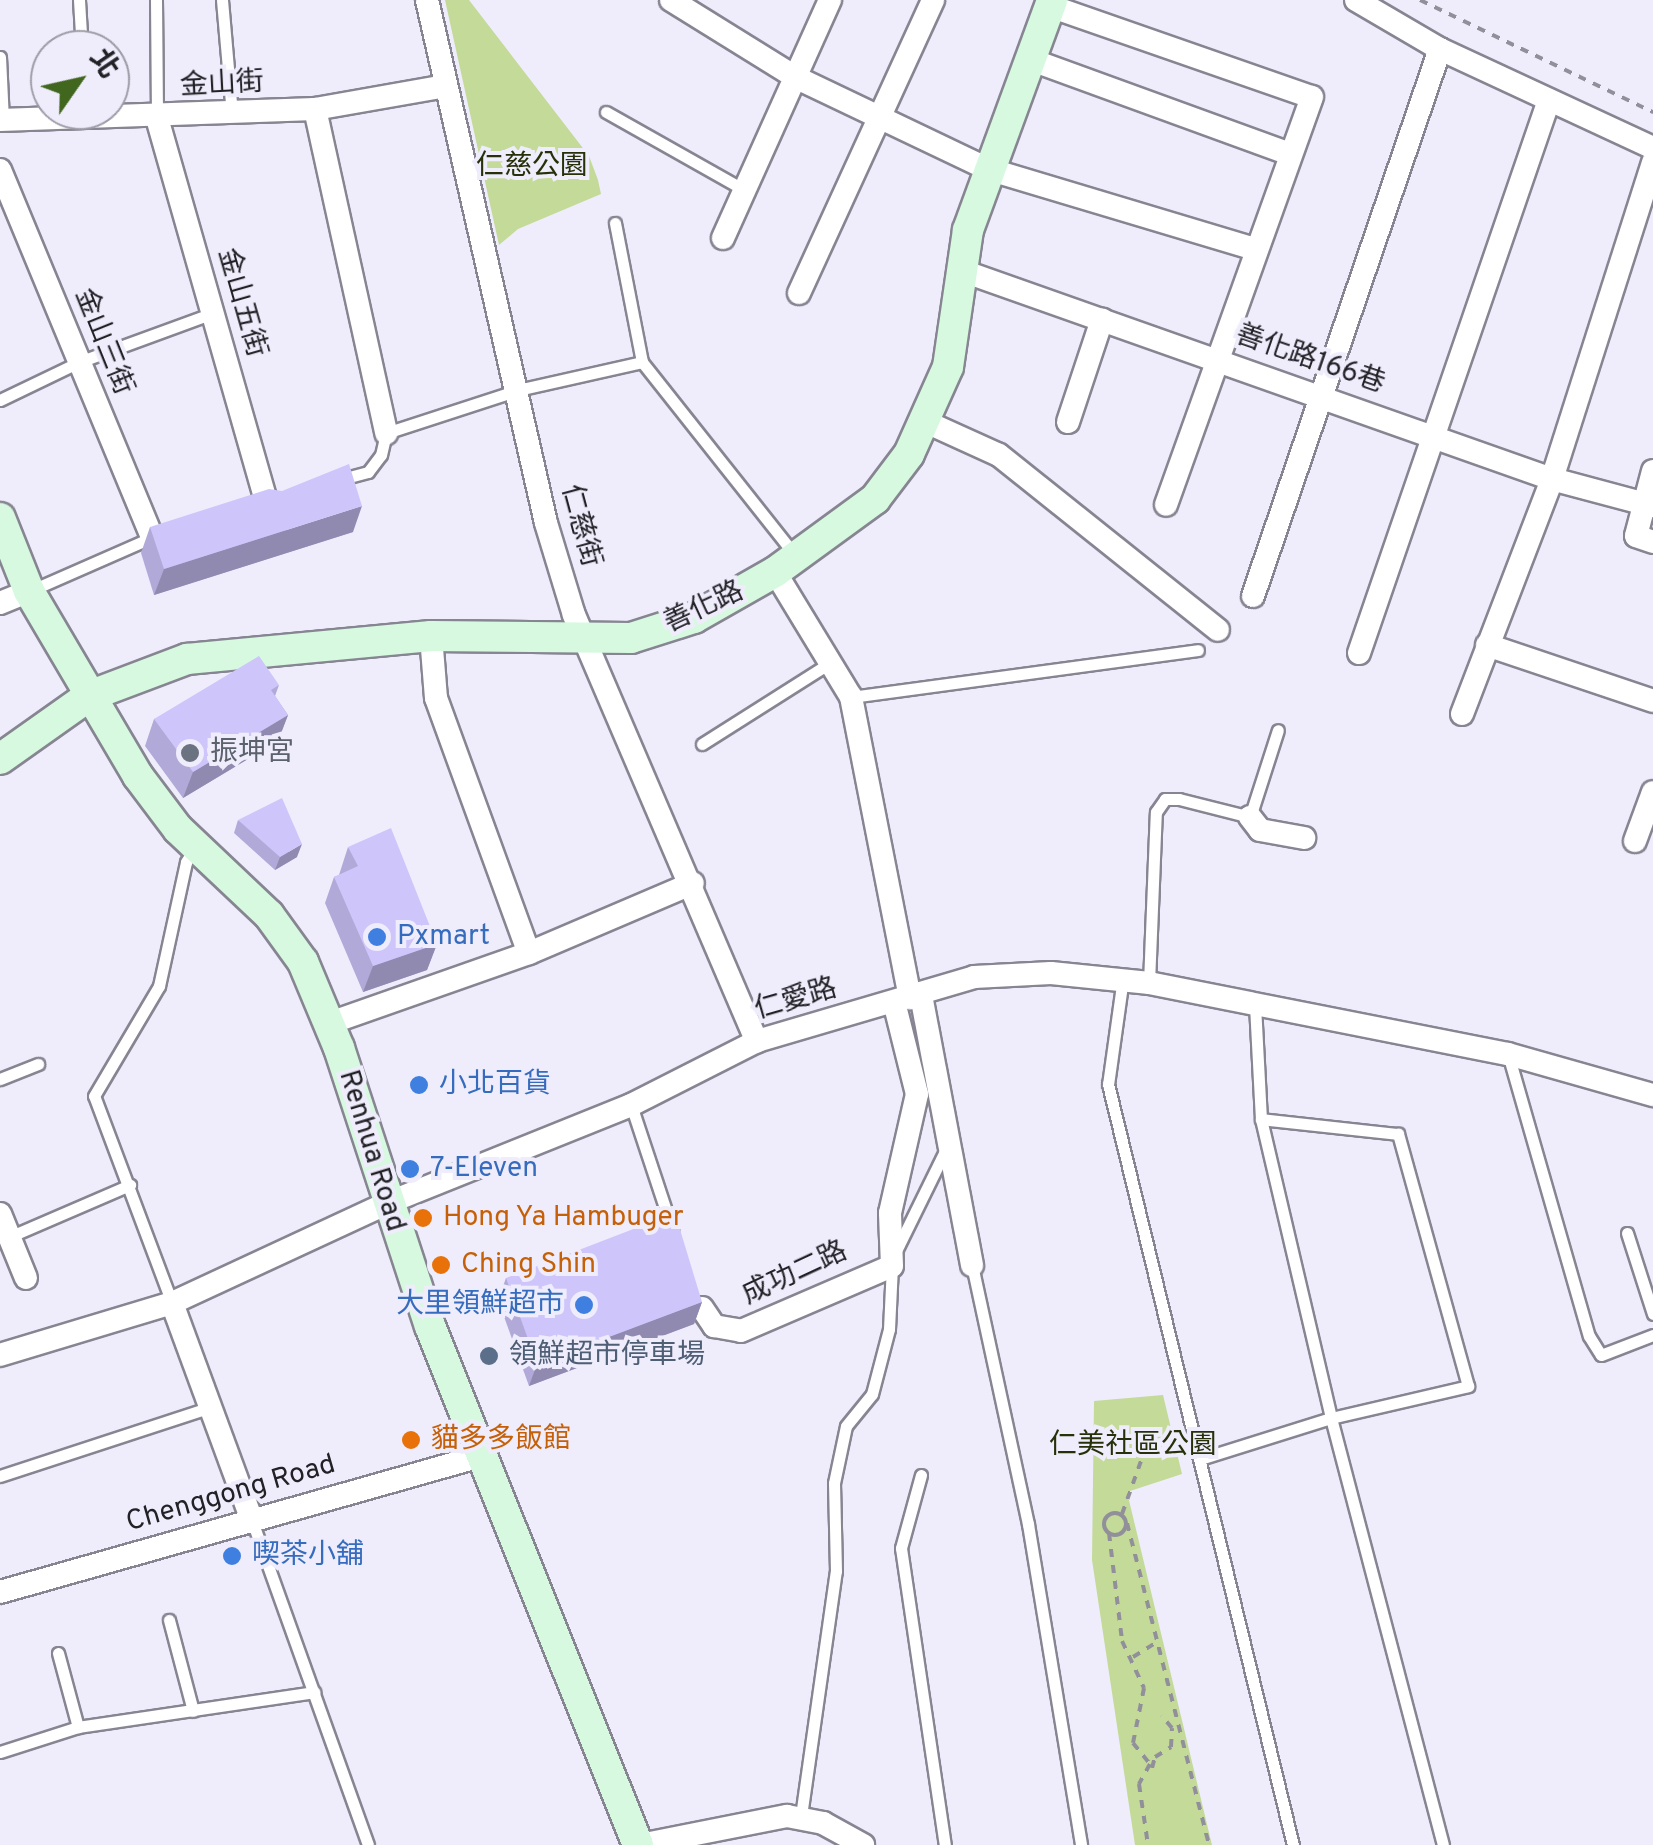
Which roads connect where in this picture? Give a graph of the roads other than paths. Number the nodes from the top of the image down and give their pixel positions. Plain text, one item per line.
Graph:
1 (80, 0) edge
2 (156, 0) edge
3 (222, 0) edge
4 (427, 0) edge
5 (671, 0) edge
6 (830, 0) edge
7 (934, 0) edge
8 (1356, 0) edge
9 (1051, 3) edge
10 (81, 30) edge
11 (1440, 50) junction
12 (0, 57) edge
13 (1029, 58) junction
14 (795, 77) junction
15 (445, 86) junction
16 (1548, 103) junction
17 (315, 109) junction
18 (606, 112) dead end
19 (232, 115) junction
20 (130, 116) edge
21 (30, 118) edge
22 (158, 118) junction
23 (2, 120) edge
24 (881, 122) junction
25 (1653, 148) edge
26 (1290, 154) junction
27 (1653, 162) edge
28 (988, 169) junction
29 (0, 170) edge
30 (746, 190) junction
31 (615, 222) dead end
32 (724, 238) dead end
33 (1254, 249) junction
34 (960, 270) junction
35 (799, 293) dead end
36 (213, 313) junction
37 (1102, 320) junction
38 (1217, 360) junction
39 (79, 362) junction
40 (642, 362) junction
41 (518, 390) junction
42 (1326, 396) junction
43 (0, 400) edge
44 (924, 421) junction
45 (1068, 422) dead end
46 (386, 433) junction
47 (1435, 437) junction
48 (1653, 471) edge
49 (1552, 479) junction
50 (318, 486) edge
51 (266, 503) edge
52 (1647, 504) edge
53 (1166, 505) dead end
54 (0, 518) edge
55 (162, 534) joint
56 (1653, 542) edge
57 (786, 564) junction
58 (1253, 596) dead end
59 (14, 597) edge
60 (1218, 630) dead end
61 (431, 636) junction
62 (584, 640) junction
63 (1487, 646) junction
64 (1198, 650) dead end
65 (1359, 653) dead end
66 (831, 662) junction
67 (89, 696) junction
68 (851, 698) junction
69 (1653, 701) edge
70 (1462, 714) dead end
71 (1278, 730) dead end
72 (702, 744) dead end
73 (0, 759) edge
74 (1653, 792) edge
75 (1250, 817) junction
76 (1304, 838) dead end
77 (1635, 842) dead end
78 (196, 846) junction
79 (693, 883) junction
80 (529, 953) junction
81 (1149, 983) junction
82 (1122, 985) junction
83 (908, 998) junction
84 (1255, 1004) junction
85 (330, 1023) junction
86 (757, 1041) junction
87 (1508, 1054) junction
88 (38, 1064) dead end
89 (0, 1080) edge
90 (1653, 1095) edge
91 (631, 1105) junction
92 (1261, 1119) junction
93 (951, 1138) junction
94 (130, 1185) junction
95 (385, 1204) junction
96 (0, 1214) edge
97 (670, 1224) junction
98 (653, 1230) edge
99 (1627, 1233) dead end
100 (9, 1237) junction
101 (676, 1240) edge
102 (972, 1265) joint
103 (892, 1266) junction
104 (26, 1278) dead end
105 (699, 1299) edge
106 (172, 1302) junction
107 (1653, 1314) edge
108 (1653, 1335) edge
109 (0, 1355) edge
110 (210, 1406) junction
111 (1331, 1418) junction
112 (480, 1456) junction
113 (1200, 1459) junction
114 (921, 1474) dead end
115 (0, 1476) edge
116 (252, 1518) junction
117 (0, 1592) edge
118 (168, 1620) dead end
119 (58, 1653) dead end
120 (314, 1692) junction
121 (194, 1710) junction
122 (78, 1727) junction
123 (0, 1752) edge
124 (800, 1816) junction
125 (368, 1845) edge
126 (639, 1845) edge
127 (863, 1845) edge
128 (945, 1845) edge
129 (1081, 1845) edge
130 (1293, 1845) edge
131 (1443, 1845) edge

1 - 10 lane
2 - 22 lane
3 - 19 lane
4 - 15 street, 仁慈街
5 - 14 street
6 - 14 street
7 - 24 street
8 - 11 street
9 - 13 main road, 善化路
9 - 26 street
11 - 16 street
11 - 42 street
12 - 23 lane
13 - 26 street
13 - 28 main road, 善化路
14 - 24 street
14 - 30 street
15 - 17 street, 金山街
15 - 41 street, 仁慈街
16 - 25 street
16 - 47 street
17 - 19 street, 金山街
17 - 46 street
18 - 30 lane
19 - 22 street, 金山街
20 - 22 street, 金山街
21 - 23 street, 金山街
22 - 36 street, 金山五街
24 - 28 street
24 - 35 street
26 - 33 street
27 - 49 street
28 - 33 street
28 - 34 main road, 善化路
29 - 39 street, 金山三街
30 - 32 street
31 - 40 lane
33 - 38 street
34 - 37 street, 善化路166巷
34 - 44 main road, 善化路
36 - 39 lane
36 - 51 street, 金山五街
37 - 38 street, 善化路166巷
37 - 45 street
38 - 42 street, 善化路166巷
38 - 53 street
39 - 43 lane
39 - 55 street, 金山三街
40 - 41 lane
40 - 57 lane
41 - 46 lane
41 - 62 street, 仁慈街
42 - 47 street, 善化路166巷
42 - 58 street
44 - 57 main road, 善化路
44 - 60 street
46 - 50 lane
47 - 49 street, 善化路166巷
47 - 65 street
48 - 52 street
49 - 52 street, 善化路166巷
49 - 63 street
52 - 56 street
54 - 59 main road, Renhua Road
55 - 59 lane
57 - 62 main road, 善化路
57 - 66 street, 成功二路
59 - 67 main road, Renhua Road
61 - 62 main road, 善化路
61 - 67 main road, 善化路
61 - 80 street
62 - 79 street, 仁慈街
63 - 69 street
63 - 70 street
64 - 68 lane
66 - 68 street, 成功二路
66 - 72 lane
67 - 73 main road, 善化路
67 - 78 main road, Renhua Road
68 - 83 street, 成功二路
71 - 75 lane
74 - 77 street
75 - 76 street
75 - 81 lane
78 - 85 main road, Renhua Road
78 - 94 lane
79 - 80 street
79 - 86 street, 仁慈街
80 - 85 street
81 - 82 street, 仁愛路
81 - 84 street, 仁愛路
82 - 83 street, 仁愛路
82 - 113 lane
83 - 86 street, 仁愛路
83 - 93 street, 成功二路
83 - 103 street, 成功二路
84 - 87 street, 仁愛路
84 - 92 lane
85 - 95 main road, Renhua Road
86 - 91 street, 仁愛路
87 - 90 street, 仁愛路
87 - 108 lane
88 - 89 lane
91 - 95 street, 仁愛路
91 - 97 lane
92 - 111 lane
92 - 111 lane
93 - 102 street, 成功二路
93 - 103 lane
94 - 100 lane
94 - 106 lane
95 - 106 street, 仁愛路
95 - 112 main road, Renhua Road
96 - 100 street
97 - 98 lane
97 - 101 lane
99 - 107 lane
100 - 104 street
102 - 129 lane
103 - 105 street, 成功二路
103 - 124 lane
106 - 109 street, 仁愛路
106 - 110 street
110 - 115 lane
110 - 116 street
111 - 113 lane
111 - 131 lane
112 - 116 street, Chenggong Road
112 - 126 main road, Renhua Road
113 - 130 lane
114 - 128 lane
116 - 117 street, Chenggong Road
116 - 120 lane
118 - 121 lane
119 - 122 lane
120 - 121 lane
120 - 125 lane
121 - 122 lane
122 - 123 lane
124 - 126 street
124 - 127 street

